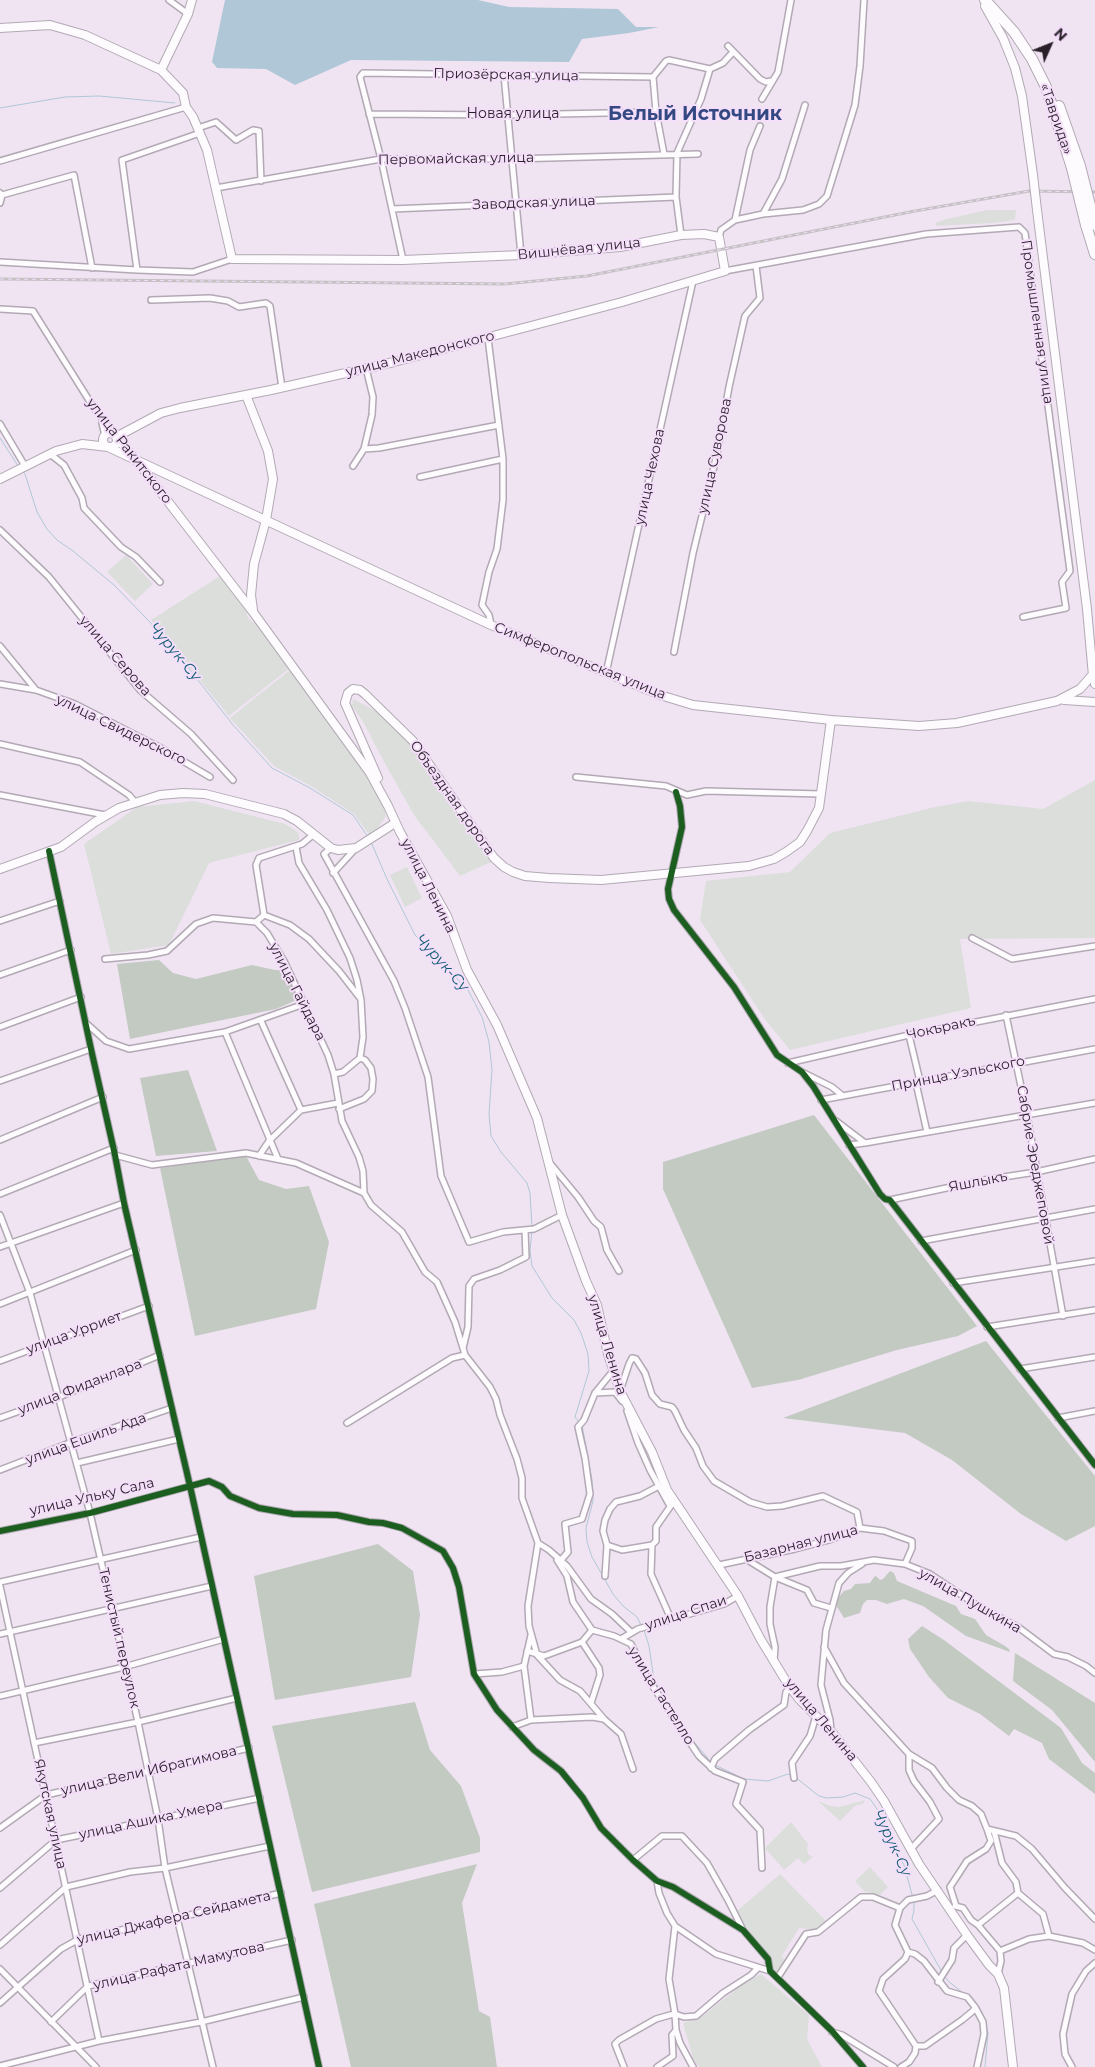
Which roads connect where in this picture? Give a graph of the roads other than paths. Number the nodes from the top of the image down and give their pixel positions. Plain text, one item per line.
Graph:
1 (169, 0) edge
2 (192, 0) edge
3 (791, 0) edge
4 (864, 0) edge
5 (981, 0) edge
6 (985, 0) edge
7 (994, 0) edge
8 (188, 14) junction
9 (0, 28) edge
10 (728, 46) dead end
11 (733, 52) junction
12 (710, 69) junction
13 (161, 70) junction
14 (504, 75) junction
15 (653, 77) junction
16 (771, 81) junction
17 (762, 99) dead end
18 (805, 105) dead end
19 (186, 107) junction
20 (656, 112) junction
21 (369, 114) junction
22 (507, 114) junction
23 (760, 126) dead end
24 (199, 130) junction
25 (677, 153) junction
26 (664, 154) junction
27 (698, 154) dead end
28 (381, 159) junction
29 (512, 159) junction
30 (0, 161) edge
31 (1076, 167) junction
32 (261, 181) junction
33 (216, 188) junction
34 (1, 194) edge
35 (676, 197) junction
36 (0, 203) edge
37 (518, 203) junction
38 (392, 209) junction
39 (763, 214) junction
40 (735, 220) junction
41 (1092, 226) edge
42 (681, 234) junction
43 (719, 237) junction
44 (1095, 254) edge
45 (521, 255) junction
46 (232, 259) junction
47 (403, 260) junction
48 (0, 262) edge
49 (756, 266) junction
50 (92, 268) junction
51 (136, 270) junction
52 (725, 271) junction
53 (693, 282) junction
54 (151, 300) dead end
55 (0, 309) edge
56 (488, 338) junction
57 (366, 368) junction
58 (282, 388) junction
59 (246, 395) junction
60 (100, 418) junction
61 (0, 424) edge
62 (499, 425) junction
63 (104, 436) junction
64 (116, 437) junction
65 (82, 444) junction
66 (108, 447) junction
67 (364, 449) junction
68 (50, 454) junction
69 (503, 459) junction
70 (136, 460) junction
71 (25, 466) junction
72 (353, 466) dead end
73 (420, 476) dead end
74 (0, 479) edge
75 (266, 520) junction
76 (0, 530) edge
77 (252, 574) junction
78 (229, 579) junction
79 (160, 582) dead end
80 (1087, 609) junction
81 (253, 612) junction
82 (1023, 617) dead end
83 (492, 626) junction
84 (1095, 626) edge
85 (0, 646) edge
86 (674, 652) dead end
87 (606, 674) junction
88 (23, 675) junction
89 (1094, 677) edge
90 (0, 684) edge
91 (18, 687) junction
92 (36, 690) junction
93 (1057, 701) junction
94 (1095, 702) edge
95 (831, 720) junction
96 (0, 744) edge
97 (210, 777) dead end
98 (576, 777) dead end
99 (233, 780) dead end
100 (676, 792) junction
101 (821, 794) junction
102 (0, 795) edge
103 (687, 795) junction
104 (135, 802) junction
105 (388, 806) junction
106 (680, 806) junction
107 (107, 816) junction
108 (395, 823) junction
109 (314, 834) junction
110 (296, 847) junction
111 (331, 848) junction
112 (356, 848) junction
113 (49, 851) junction
114 (0, 869) edge
115 (334, 872) junction
116 (670, 874) junction
117 (60, 901) junction
118 (264, 915) junction
119 (0, 921) edge
120 (256, 922) junction
121 (972, 938) dead end
122 (1095, 946) edge
123 (71, 950) junction
124 (104, 959) dead end
125 (0, 975) edge
126 (81, 997) junction
127 (1095, 999) edge
128 (361, 1000) junction
129 (304, 1004) junction
130 (1006, 1015) junction
131 (261, 1020) junction
132 (87, 1024) junction
133 (0, 1027) edge
134 (225, 1032) junction
135 (909, 1035) junction
136 (91, 1048) junction
137 (1095, 1049) edge
138 (360, 1058) junction
139 (788, 1063) junction
140 (1016, 1063) junction
141 (802, 1072) junction
142 (334, 1074) junction
143 (0, 1081) edge
144 (916, 1083) junction
145 (103, 1096) junction
146 (843, 1096) junction
147 (821, 1100) junction
148 (1095, 1103) edge
149 (338, 1106) junction
150 (301, 1110) junction
151 (1027, 1115) junction
152 (834, 1119) junction
153 (927, 1132) junction
154 (0, 1140) edge
155 (269, 1141) junction
156 (865, 1143) junction
157 (849, 1145) junction
158 (114, 1148) junction
159 (115, 1154) junction
160 (259, 1156) junction
161 (278, 1159) junction
162 (1095, 1159) edge
163 (549, 1162) junction
164 (1036, 1172) junction
165 (364, 1193) junction
166 (0, 1194) edge
167 (890, 1200) junction
168 (124, 1203) junction
169 (1095, 1209) edge
170 (0, 1215) edge
171 (562, 1215) junction
172 (1045, 1218) junction
173 (529, 1230) junction
174 (921, 1241) junction
175 (10, 1243) junction
176 (0, 1247) edge
177 (136, 1250) junction
178 (1095, 1261) edge
179 (1054, 1268) junction
180 (618, 1271) dead end
181 (953, 1283) junction
182 (30, 1293) junction
183 (0, 1304) edge
184 (149, 1306) junction
185 (1095, 1310) edge
186 (1063, 1316) junction
187 (987, 1327) junction
188 (45, 1344) junction
189 (463, 1348) junction
190 (465, 1355) junction
191 (160, 1356) junction
192 (1095, 1357) edge
193 (0, 1361) edge
194 (1020, 1369) junction
195 (613, 1371) junction
196 (620, 1391) junction
197 (595, 1393) junction
198 (58, 1397) junction
199 (172, 1408) junction
200 (1095, 1411) edge
201 (0, 1418) edge
202 (1058, 1418) junction
203 (347, 1424) dead end
204 (179, 1439) junction
205 (72, 1442) junction
206 (1093, 1457) edge
207 (77, 1463) junction
208 (1095, 1465) edge
209 (0, 1470) edge
210 (190, 1486) junction
211 (659, 1486) junction
212 (672, 1504) junction
213 (90, 1513) junction
214 (860, 1528) junction
215 (0, 1531) edge
216 (201, 1537) junction
217 (538, 1543) junction
218 (607, 1545) junction
219 (652, 1545) junction
220 (549, 1550) junction
221 (101, 1559) junction
222 (745, 1559) junction
223 (562, 1560) junction
224 (874, 1560) junction
225 (905, 1564) junction
226 (719, 1565) junction
227 (605, 1576) dead end
228 (775, 1577) junction
229 (0, 1582) edge
230 (0, 1586) edge
231 (212, 1586) junction
232 (738, 1596) junction
233 (831, 1608) junction
234 (112, 1610) junction
235 (671, 1619) junction
236 (592, 1630) junction
237 (10, 1632) junction
238 (631, 1632) junction
239 (0, 1634) edge
240 (531, 1635) junction
241 (224, 1639) junction
242 (621, 1639) junction
243 (582, 1642) junction
244 (824, 1647) junction
245 (527, 1651) junction
246 (537, 1655) junction
247 (774, 1662) junction
248 (524, 1666) junction
249 (124, 1667) junction
250 (1095, 1673) edge
251 (474, 1674) junction
252 (791, 1688) junction
253 (23, 1691) junction
254 (0, 1696) edge
255 (237, 1698) junction
256 (591, 1703) junction
257 (816, 1716) junction
258 (604, 1719) junction
259 (531, 1720) junction
260 (138, 1722) junction
261 (512, 1727) junction
262 (831, 1731) junction
263 (34, 1743) junction
264 (248, 1748) junction
265 (909, 1754) junction
266 (713, 1765) junction
267 (633, 1769) dead end
268 (148, 1773) junction
269 (794, 1776) dead end
270 (46, 1795) junction
271 (260, 1798) junction
272 (158, 1819) junction
273 (0, 1828) edge
274 (987, 1829) junction
275 (994, 1831) junction
276 (56, 1840) junction
277 (270, 1846) junction
278 (910, 1850) junction
279 (633, 1860) junction
280 (164, 1868) junction
281 (762, 1868) dead end
282 (657, 1881) junction
283 (66, 1887) junction
284 (0, 1888) edge
285 (938, 1890) junction
286 (281, 1893) junction
287 (1018, 1893) junction
288 (953, 1907) junction
289 (900, 1908) junction
290 (177, 1918) junction
291 (1095, 1919) edge
292 (675, 1926) junction
293 (978, 1926) junction
294 (743, 1930) junction
295 (967, 1935) junction
296 (1049, 1936) junction
297 (79, 1939) junction
298 (292, 1940) junction
299 (0, 1945) edge
300 (1095, 1950) edge
301 (1000, 1951) junction
302 (908, 1952) junction
303 (1095, 1963) edge
304 (189, 1964) junction
305 (758, 1968) junction
306 (0, 1969) edge
307 (770, 1971) junction
308 (998, 1974) junction
309 (778, 1978) junction
310 (939, 1979) junction
311 (88, 1986) junction
312 (18, 1988) junction
313 (304, 1997) junction
314 (0, 2003) edge
315 (975, 2007) junction
316 (675, 2014) junction
317 (51, 2022) junction
318 (201, 2022) junction
319 (676, 2030) junction
320 (832, 2031) junction
321 (100, 2041) junction
322 (75, 2046) junction
323 (916, 2046) junction
324 (910, 2065) edge
325 (0, 2066) edge
326 (96, 2067) edge
327 (213, 2067) edge
328 (319, 2067) edge
329 (624, 2067) edge
330 (657, 2067) edge
331 (693, 2067) edge
332 (863, 2067) edge
333 (894, 2067) edge
334 (901, 2067) edge
335 (977, 2067) edge
336 (1013, 2067) edge
337 (1072, 2067) edge

1 - 8 street
2 - 8 main road
3 - 16 street
4 - 39 street
5 - 80 main road, bridge
6 - 31 highway, «Таврида»
7 - 31 highway, «Таврида»
8 - 13 main road
9 - 13 main road
10 - 11 street
11 - 12 street
11 - 16 street
12 - 15 street
12 - 25 street
13 - 19 main road
14 - 15 street, Приозёрская улица
14 - 21 street, Приозёрская улица
14 - 22 street
15 - 20 street
16 - 17 street
18 - 39 street
19 - 24 main road
19 - 30 street
20 - 22 street, Новая улица
20 - 26 street
21 - 22 street, Новая улица
21 - 28 street
22 - 29 street
23 - 40 street
24 - 32 street
24 - 33 main road
24 - 51 street
25 - 26 street, Первомайская улица
25 - 27 street, Первомайская улица
25 - 35 street
26 - 29 street, Первомайская улица
28 - 29 street, Первомайская улица
28 - 32 street, Первомайская улица
28 - 38 street
29 - 37 street
31 - 41 highway, «Таврида», bridge
32 - 33 street, Первомайская улица
33 - 46 main road
34 - 36 street
34 - 50 street
35 - 37 street, Заводская улица
35 - 42 street
37 - 38 street, Заводская улица
37 - 45 street
38 - 47 street
39 - 40 street
40 - 43 street
41 - 44 highway, «Таврида»
42 - 43 main road, Вишнёвая улица
42 - 45 main road, Вишнёвая улица
43 - 52 main road
45 - 47 main road, Вишнёвая улица
46 - 47 main road, Вишнёвая улица
46 - 51 street
48 - 50 street
49 - 52 street, Промышленная улица
49 - 82 street, Промышленная улица
49 - 86 street, улица Суворова
50 - 51 street
52 - 53 main road, улица Македонского
53 - 56 main road, улица Македонского
53 - 87 street, улица Чехова
54 - 58 street
55 - 60 street, улица Ракитского
56 - 57 main road, улица Македонского
56 - 62 street
57 - 58 main road, улица Македонского
57 - 67 street
58 - 59 main road, улица Македонского
59 - 64 main road, улица Македонского
59 - 75 main road
60 - 63 street
60 - 64 street, улица Ракитского
61 - 71 street
62 - 67 street
62 - 69 street
63 - 64 main road
63 - 65 main road
63 - 66 main road
64 - 66 main road
64 - 70 main road, улица Ракитского
65 - 66 main road, Симферопольская улица
65 - 68 main road
66 - 70 main road, Симферопольская улица
67 - 72 street
68 - 71 main road
68 - 79 street
69 - 73 street
69 - 83 street
70 - 75 main road, Симферопольская улица
70 - 78 main road, улица Ракитского
71 - 74 main road
75 - 77 main road
75 - 83 main road, Симферопольская улица
76 - 99 street, улица Серова
77 - 78 main road
77 - 81 main road
78 - 81 main road, улица Ракитского
80 - 84 main road
80 - 89 main road
81 - 105 main road, улица Ленина
83 - 87 main road, Симферопольская улица
85 - 88 street
87 - 95 main road, Симферопольская улица
88 - 91 street
88 - 92 street
89 - 93 main road, Симферопольская улица
90 - 91 street, улица Свидерского
91 - 92 street, улица Свидерского
92 - 97 street, улица Свидерского
93 - 94 main road, Симферопольская улица
93 - 95 main road, Симферопольская улица
95 - 101 main road, Объездная дорога
96 - 104 street
98 - 100 street
100 - 103 street
100 - 106 street
101 - 103 street
101 - 116 main road, Объездная дорога
102 - 107 street
103 - 106 street
104 - 107 main road
104 - 109 main road
105 - 108 main road, улица Ленина
105 - 116 main road, Объездная дорога
106 - 116 street
107 - 113 main road
108 - 112 main road
108 - 163 main road, улица Ленина
109 - 110 street
109 - 111 main road
110 - 118 street
110 - 128 street
111 - 112 main road
111 - 115 street
112 - 115 street
113 - 114 main road
113 - 117 street
115 - 173 street
116 - 139 street
117 - 119 street
117 - 123 street
118 - 120 street
118 - 128 street, улица Гайдара
120 - 124 street
120 - 129 street, улица Гайдара
121 - 122 street
123 - 125 street
123 - 126 street
126 - 132 street
126 - 133 street
127 - 130 street, Чокъракъ
128 - 138 street
129 - 131 street
129 - 142 street, улица Гайдара
130 - 135 street, Чокъракъ
130 - 140 street, Сабрие Эреджеповой
131 - 134 street
131 - 150 street
132 - 134 street
132 - 136 street
134 - 155 street
135 - 139 street, Чокъракъ
135 - 144 street
136 - 143 street
136 - 145 street
137 - 140 street, Принца Уэльского
138 - 142 street
138 - 149 street
139 - 141 street
140 - 144 street, Принца Уэльского
140 - 151 street, Сабрие Эреджеповой
141 - 146 street
141 - 147 street
142 - 149 street, улица Гайдара
144 - 146 street, Принца Уэльского
144 - 153 street
145 - 154 street
145 - 158 street
146 - 147 street, Принца Уэльского
147 - 152 street
148 - 151 street
149 - 150 street
149 - 165 street, улица Гайдара
150 - 155 street
151 - 153 street
151 - 164 street, Сабрие Эреджеповой
152 - 156 street
152 - 157 street
153 - 156 street
155 - 160 street
155 - 161 street
156 - 157 street
157 - 167 street
158 - 159 street
158 - 166 street
159 - 160 street
159 - 168 street
160 - 161 street
161 - 165 street
162 - 164 street, Яшлыкъ
163 - 171 main road, улица Ленина
163 - 180 street
164 - 167 street, Яшлыкъ
164 - 172 street, Сабрие Эреджеповой
165 - 189 street
167 - 174 street
168 - 175 street
168 - 177 street
169 - 172 street
170 - 175 street, Тенистый переулок
171 - 173 street
171 - 195 main road, улица Ленина
172 - 174 street
172 - 179 street, Сабрие Эреджеповой
173 - 189 street
174 - 181 street
175 - 176 street
175 - 182 street, Тенистый переулок
177 - 182 street
177 - 184 street
178 - 179 street
179 - 181 street
179 - 186 street, Сабрие Эреджеповой
181 - 187 street
182 - 183 street
182 - 188 street, Тенистый переулок
184 - 188 street, улица Урриет
184 - 191 street
185 - 186 street
186 - 187 street
187 - 194 street
188 - 193 street, улица Урриет
188 - 198 street, Тенистый переулок
189 - 190 street
190 - 203 street
190 - 217 street
191 - 198 street, улица Фиданлара
191 - 199 street
192 - 194 street
194 - 202 street
195 - 196 main road, улица Ленина
195 - 197 street
196 - 212 main road, улица Ленина
196 - 214 street
197 - 211 street
197 - 223 street
198 - 201 street, улица Фиданлара
198 - 205 street, Тенистый переулок
199 - 204 street
199 - 205 street, улица Ешиль Ада
200 - 202 street
202 - 206 street
204 - 207 street
204 - 210 street
205 - 207 street, Тенистый переулок
205 - 209 street, улица Ешиль Ада
206 - 208 street
207 - 213 street, Тенистый переулок
210 - 213 street, улица Ульку Сала
210 - 216 street
210 - 251 street, улица Ульку Сала
211 - 212 street
211 - 218 street
212 - 219 street
212 - 226 main road, улица Ленина
213 - 215 street, улица Ульку Сала
213 - 221 street, Тенистый переулок
214 - 222 street, Базарная улица
214 - 225 street, Базарная улица
216 - 221 street
216 - 231 street
217 - 220 street
217 - 240 street
218 - 219 street
218 - 227 street
219 - 235 street
220 - 223 street
220 - 236 street
221 - 229 street
221 - 234 street, Тенистый переулок
222 - 226 street, Базарная улица
222 - 228 street
223 - 238 street
224 - 225 street, улица Пушкина
224 - 228 street, улица Пушкина
224 - 233 street
225 - 250 street, улица Пушкина
226 - 232 main road, улица Ленина
228 - 233 street
228 - 247 street
230 - 237 street, Якутская улица
231 - 234 street
231 - 241 street
232 - 235 street, улица Спаи
232 - 247 main road, улица Ленина
233 - 244 street
234 - 237 street
234 - 249 street, Тенистый переулок
235 - 238 street, улица Спаи
236 - 242 street
236 - 243 street
237 - 239 street
237 - 253 street, Якутская улица
238 - 242 street, улица Спаи
240 - 245 street
240 - 246 street
241 - 249 street
241 - 255 street
242 - 266 street, улица Гастелло
243 - 246 street
243 - 256 street
244 - 262 street
244 - 265 street
245 - 246 street
245 - 248 street
246 - 256 street
247 - 252 main road, улица Ленина
248 - 251 street
248 - 259 street
249 - 253 street
249 - 260 street, Тенистый переулок
251 - 261 street
252 - 257 main road, улица Ленина
252 - 266 street
253 - 254 street
253 - 263 street, Якутская улица
255 - 260 street
255 - 264 street
256 - 258 street
257 - 262 main road, улица Ленина
257 - 269 street
258 - 259 street
258 - 267 street
259 - 261 street
260 - 263 street
260 - 268 street, Тенистый переулок
261 - 279 street
262 - 278 main road, улица Ленина
263 - 270 street, Якутская улица
264 - 268 street, улица Вели Ибрагимова
264 - 271 street
265 - 274 street
265 - 278 street
266 - 281 street, улица Гастелло
268 - 270 street, улица Вели Ибрагимова
268 - 272 street, Тенистый переулок
270 - 273 street, улица Вели Ибрагимова
270 - 276 street, Якутская улица
271 - 272 street, улица Ашика Умера
271 - 277 street
272 - 276 street, улица Ашика Умера
272 - 280 street, Тенистый переулок
274 - 275 street
274 - 288 street
275 - 287 street
275 - 291 street
276 - 283 street, Якутская улица
276 - 284 street, улица Ашика Умера
277 - 280 street
277 - 286 street
278 - 285 main road, улица Ленина
279 - 282 street
279 - 294 street
280 - 283 street
280 - 290 street, Тенистый переулок
282 - 292 street
282 - 294 street
283 - 297 street, Якутская улица
283 - 299 street
285 - 288 main road, улица Ленина
285 - 289 street
286 - 290 street, улица Джафера Сейдамета
286 - 298 street
287 - 293 street
287 - 296 street
288 - 293 street
288 - 295 main road, улица Ленина
289 - 302 street
289 - 309 street
290 - 297 street, улица Джафера Сейдамета
290 - 304 street, Тенистый переулок
292 - 305 street
292 - 316 street
293 - 301 street
294 - 307 street
295 - 308 main road, улица Ленина
295 - 310 street
296 - 300 street
296 - 301 street
297 - 311 street, Якутская улица
297 - 312 street, улица Джафера Сейдамета
298 - 304 street, улица Рафата Мамутова
298 - 313 street
301 - 308 street
302 - 310 street
302 - 323 street
303 - 337 street
304 - 311 street, улица Рафата Мамутова
304 - 318 street, Тенистый переулок
305 - 307 street
305 - 316 street
306 - 312 street
307 - 309 street
308 - 336 main road, улица Ленина
309 - 320 street
310 - 315 street
311 - 317 street, улица Рафата Мамутова
311 - 321 street, Якутская улица
312 - 314 street, улица Джафера Сейдамета
312 - 317 street
313 - 318 street
313 - 328 street
315 - 323 street
315 - 335 street
316 - 319 street
316 - 329 street
317 - 322 street
318 - 321 street
318 - 327 street, Тенистый переулок
319 - 330 street
319 - 331 street
320 - 332 street
320 - 333 street
321 - 322 street
322 - 325 street
322 - 326 street
323 - 324 street
324 - 334 street

